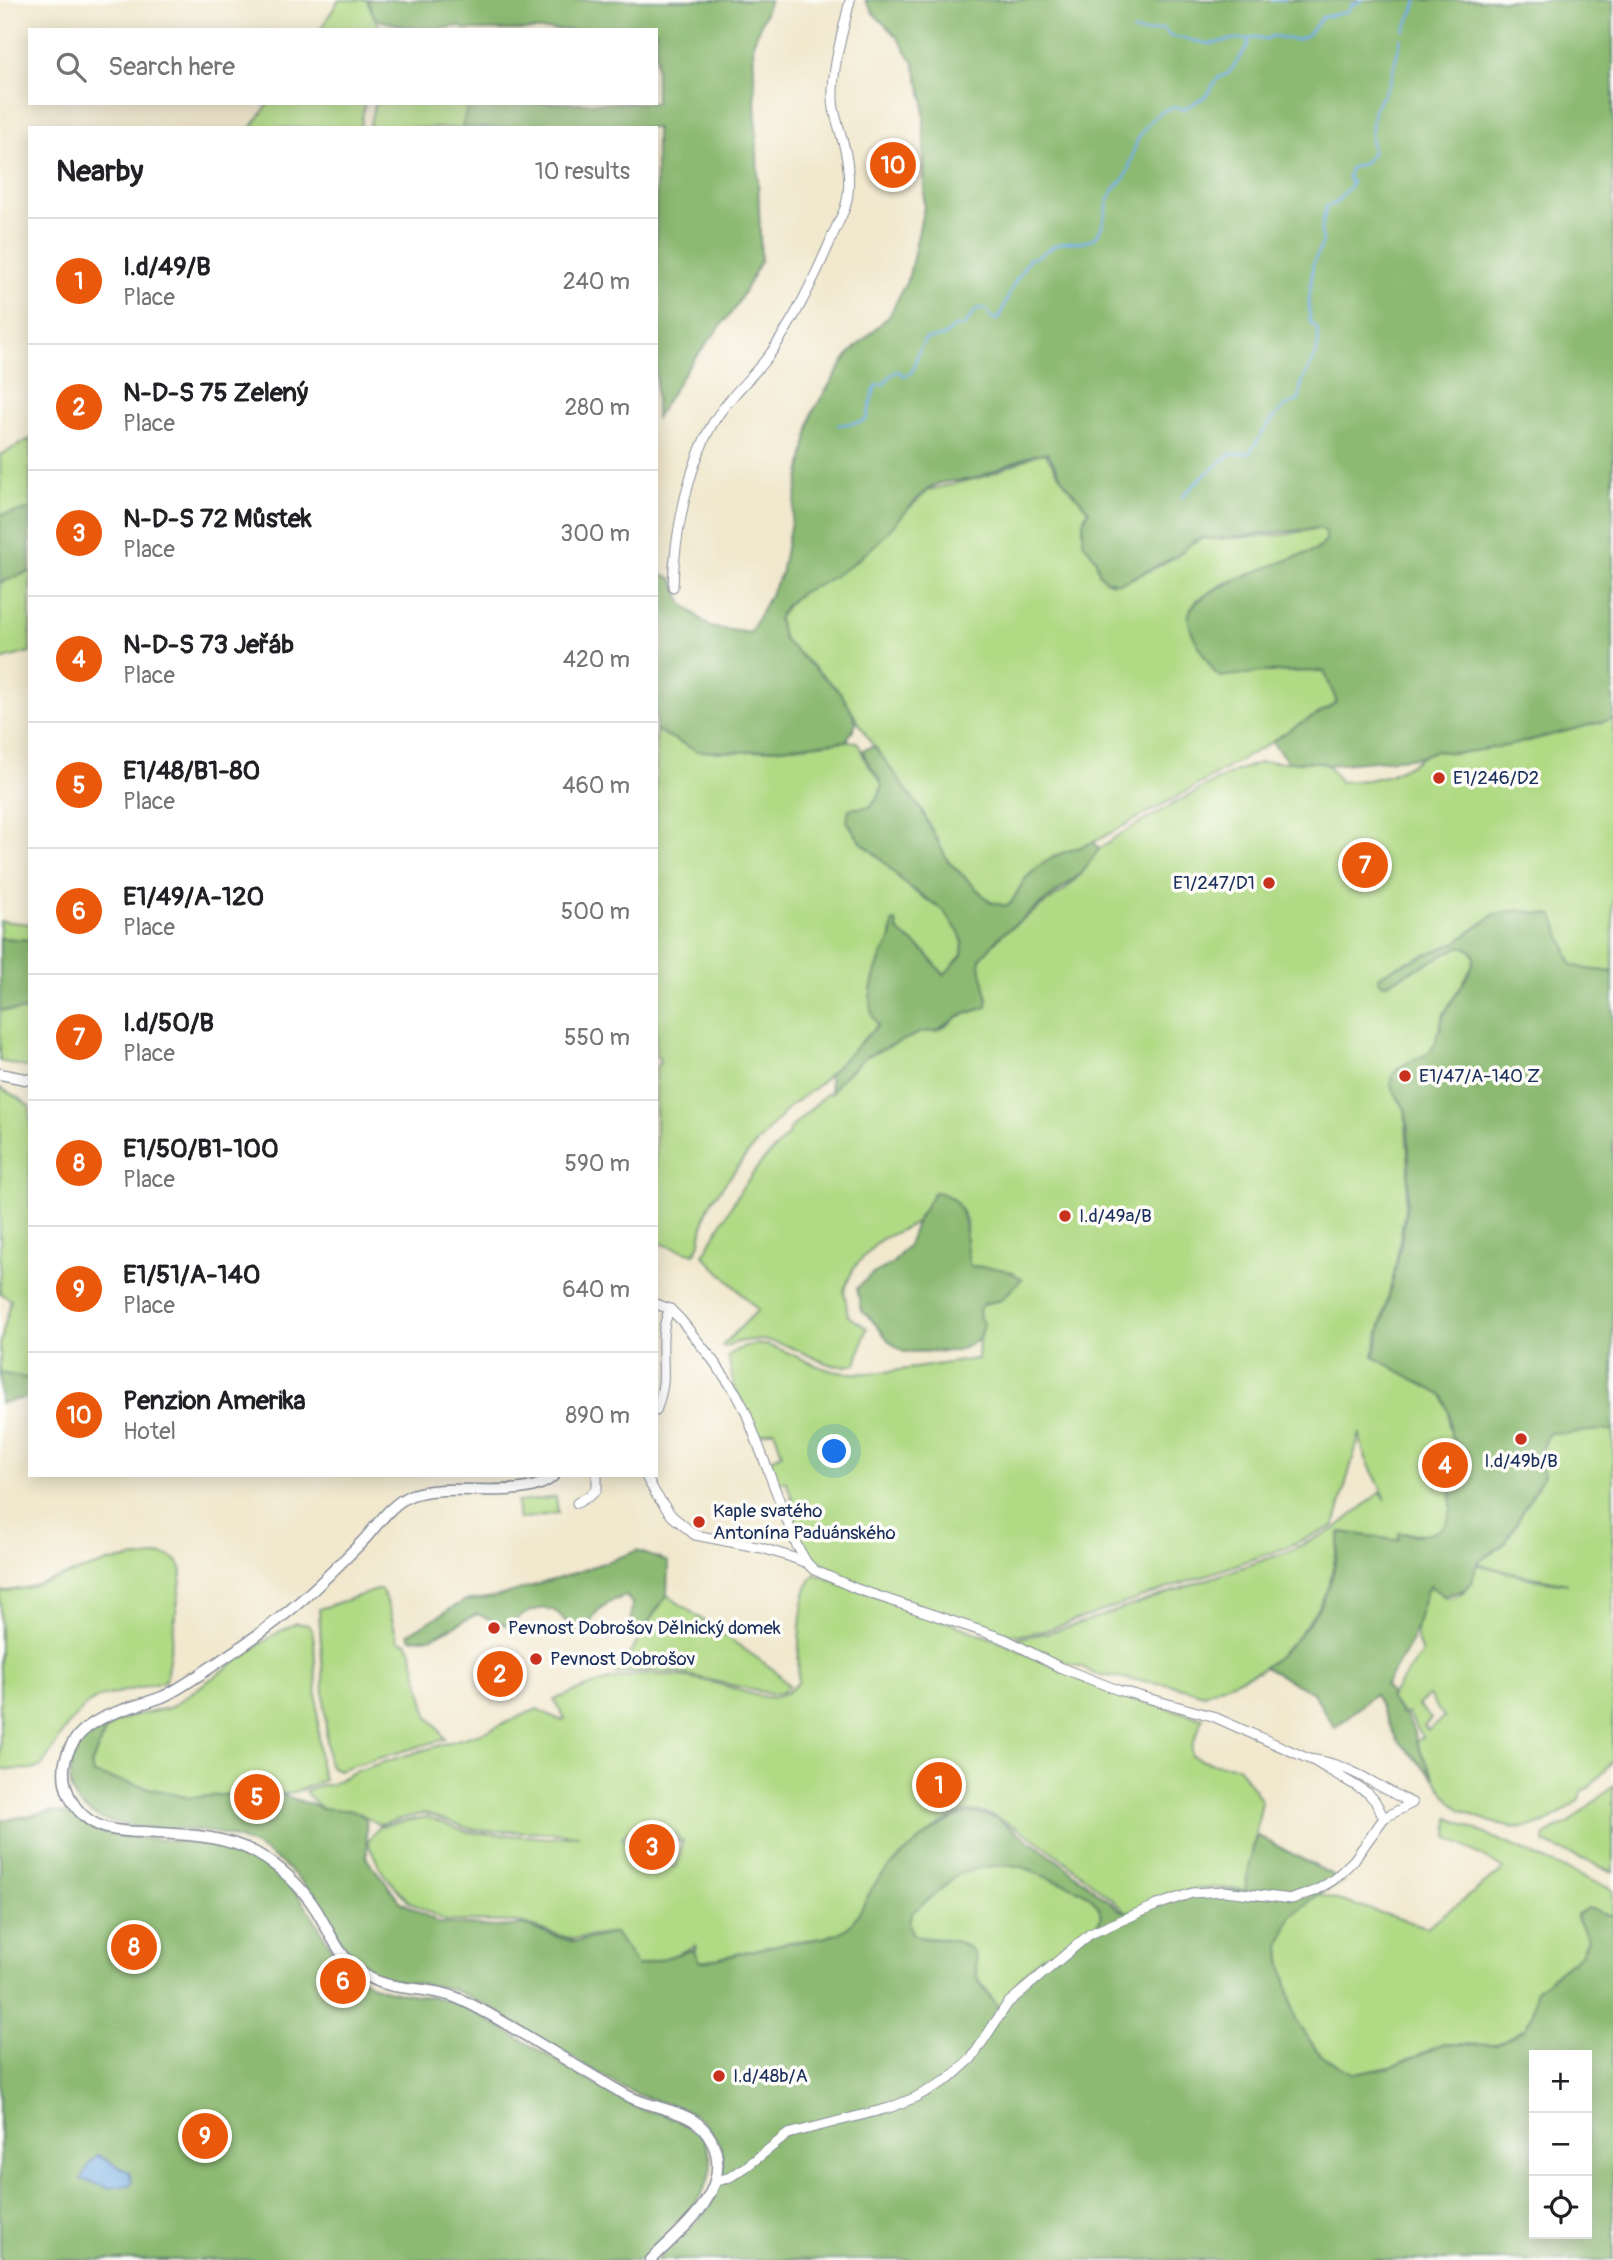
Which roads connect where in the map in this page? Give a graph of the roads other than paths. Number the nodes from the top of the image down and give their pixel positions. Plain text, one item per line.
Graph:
1 (850, 0) edge
2 (673, 587) dead end
3 (0, 1074) edge
4 (28, 1080) edge
5 (658, 1305) edge
6 (670, 1309) junction
7 (658, 1405) edge
8 (552, 1477) edge
9 (597, 1477) edge
10 (646, 1477) edge
11 (577, 1503) dead end
12 (807, 1563) junction
13 (1309, 1759) junction
14 (1384, 1818) junction
15 (715, 2182) junction
16 (651, 2260) edge

1 - 2 street
3 - 4 street
5 - 6 street
6 - 7 street
6 - 12 street
8 - 15 street
9 - 11 street
10 - 12 street
12 - 13 street
13 - 14 street
13 - 14 street
14 - 15 street
15 - 16 street

